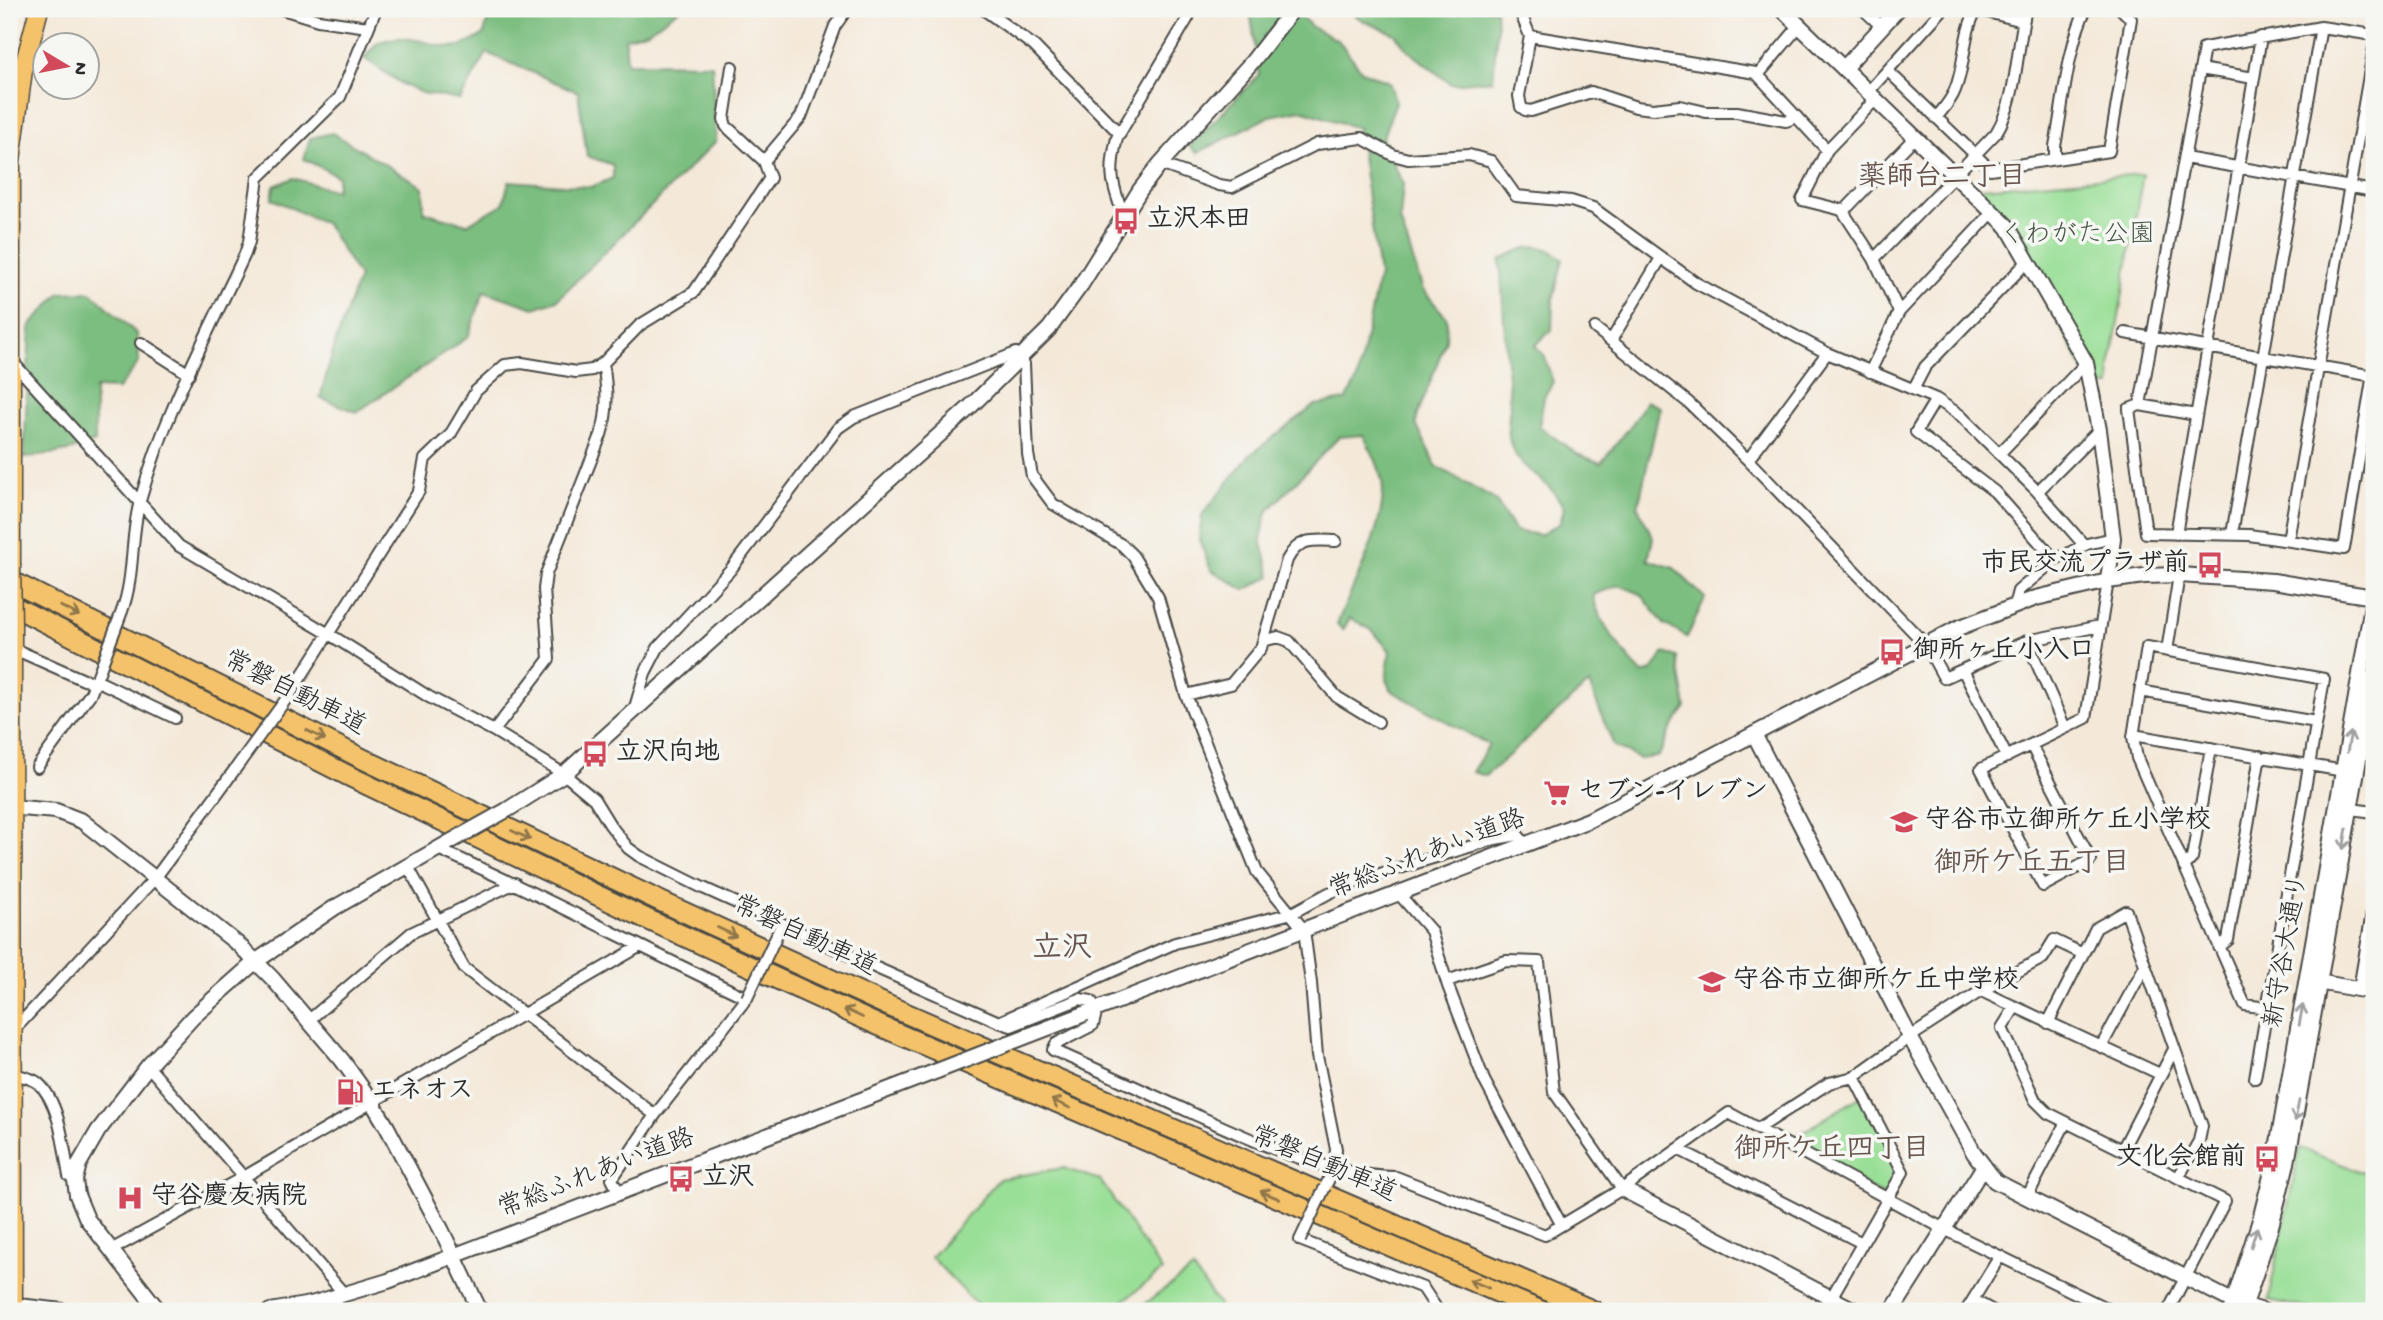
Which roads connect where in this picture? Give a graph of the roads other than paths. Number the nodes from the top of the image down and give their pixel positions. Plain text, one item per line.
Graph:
1 (39, 9) edge
2 (282, 9) edge
3 (376, 9) edge
4 (847, 9) edge
5 (983, 9) edge
6 (1191, 9) edge
7 (1293, 9) edge
8 (1519, 9) edge
9 (1782, 9) edge
10 (1863, 9) edge
11 (1898, 9) edge
12 (1943, 9) edge
13 (1976, 9) edge
14 (2026, 9) edge
15 (2086, 9) edge
16 (2121, 9) edge
17 (2023, 21) junction
18 (1800, 25) junction
19 (1881, 26) junction
20 (368, 27) junction
21 (2321, 27) junction
22 (2374, 35) edge
23 (1530, 36) junction
24 (2261, 37) junction
25 (2374, 47) edge
26 (732, 67) dead end
27 (1844, 67) junction
28 (2200, 69) junction
29 (1888, 71) junction
30 (1758, 75) junction
31 (2254, 78) junction
32 (1872, 95) junction
33 (1797, 117) junction
34 (1936, 118) junction
35 (1120, 134) junction
36 (1916, 137) junction
37 (1827, 150) junction
38 (1976, 156) junction
39 (2185, 158) junction
40 (2055, 159) junction
41 (764, 160) junction
42 (10, 161) edge
43 (1160, 164) junction
44 (2239, 167) junction
45 (1954, 175) junction
46 (2295, 177) junction
47 (2350, 187) junction
48 (2374, 191) edge
49 (1843, 212) junction
50 (1993, 212) junction
51 (1123, 214) junction
52 (1661, 258) junction
53 (1874, 259) junction
54 (2028, 261) junction
55 (1899, 312) junction
56 (1595, 328) dead end
57 (2125, 333) dead end
58 (2152, 337) junction
59 (1612, 339) junction
60 (141, 343) dead end
61 (2207, 347) junction
62 (1827, 354) junction
63 (1020, 357) junction
64 (2263, 357) junction
65 (10, 358) edge
66 (603, 363) junction
67 (2086, 363) junction
68 (2319, 366) junction
69 (1870, 372) junction
70 (2374, 373) edge
71 (189, 374) junction
72 (1914, 388) junction
73 (1936, 399) junction
74 (2140, 405) junction
75 (2196, 415) junction
76 (2099, 430) junction
77 (1999, 454) junction
78 (1748, 460) junction
79 (2038, 491) junction
80 (139, 503) junction
81 (2176, 534) junction
82 (2232, 534) junction
83 (2113, 538) junction
84 (2288, 540) junction
85 (1336, 541) dead end
86 (2084, 545) junction
87 (10, 558) edge
88 (2055, 560) junction
89 (2179, 575) junction
90 (2108, 581) junction
91 (2374, 596) edge
92 (9, 604) edge
93 (2014, 606) junction
94 (2100, 625) junction
95 (329, 634) junction
96 (11, 635) edge
97 (1263, 641) junction
98 (2027, 641) junction
99 (1926, 645) junction
100 (2167, 650) junction
101 (1963, 670) junction
102 (2374, 675) edge
103 (96, 679) junction
104 (2140, 691) junction
105 (1186, 695) junction
106 (634, 711) junction
107 (175, 718) dead end
108 (1378, 722) dead end
109 (2316, 722) junction
110 (2065, 728) junction
111 (494, 731) junction
112 (1754, 734) junction
113 (2133, 737) junction
114 (2031, 745) junction
115 (2211, 748) junction
116 (2007, 757) junction
117 (2260, 757) junction
118 (2309, 765) junction
119 (37, 767) dead end
120 (2344, 771) junction
121 (564, 774) junction
122 (10, 807) edge
123 (2351, 808) junction
124 (2374, 812) edge
125 (1526, 845) junction
126 (443, 846) junction
127 (407, 865) junction
128 (2185, 867) junction
129 (156, 877) junction
130 (515, 883) junction
131 (1398, 894) junction
132 (2374, 901) edge
133 (1292, 914) junction
134 (438, 920) junction
135 (782, 926) junction
136 (1304, 930) junction
137 (639, 947) junction
138 (2219, 947) junction
139 (2083, 954) junction
140 (255, 961) junction
141 (2145, 966) junction
142 (1447, 981) junction
143 (2314, 981) junction
144 (2359, 989) junction
145 (1981, 991) junction
146 (2374, 992) edge
147 (11, 998) edge
148 (747, 999) junction
149 (2015, 1007) junction
150 (2267, 1008) junction
151 (1097, 1009) junction
152 (522, 1014) junction
153 (309, 1020) junction
154 (999, 1022) junction
155 (2048, 1023) junction
156 (13, 1031) junction
157 (1910, 1037) junction
158 (2101, 1047) junction
159 (2173, 1051) junction
160 (148, 1066) junction
161 (2160, 1074) junction
162 (1854, 1077) junction
163 (2255, 1078) dead end
164 (11, 1080) edge
165 (372, 1101) junction
166 (655, 1115) junction
167 (2066, 1122) junction
168 (1759, 1128) junction
169 (1678, 1149) junction
170 (2122, 1150) junction
171 (10, 1161) edge
172 (1984, 1166) junction
173 (1334, 1169) junction
174 (242, 1178) junction
175 (2178, 1178) junction
176 (75, 1180) junction
177 (1622, 1189) junction
178 (619, 1193) junction
179 (2027, 1197) junction
180 (1888, 1198) junction
181 (1561, 1224) junction
182 (1944, 1228) junction
183 (11, 1230) edge
184 (1862, 1243) junction
185 (111, 1250) junction
186 (2000, 1256) junction
187 (453, 1257) junction
188 (2184, 1277) junction
189 (345, 1295) junction
190 (1831, 1298) junction
191 (1973, 1300) junction
192 (12, 1307) edge
193 (2238, 1308) edge
194 (63, 1311) edge
195 (159, 1311) edge
196 (270, 1311) edge
197 (480, 1311) edge
198 (1438, 1311) edge
199 (1541, 1311) edge
200 (1594, 1311) edge
201 (1856, 1311) edge
202 (1892, 1311) edge
203 (1966, 1311) edge
204 (1993, 1311) edge
205 (2112, 1311) edge
206 (2168, 1311) edge
207 (2263, 1311) edge

1 - 42 main road
2 - 20 street
3 - 20 street
4 - 41 street
5 - 35 street
6 - 35 street
7 - 43 street
8 - 23 street
9 - 18 street
10 - 19 street
11 - 19 street
12 - 29 street
13 - 17 street
13 - 34 street
14 - 17 street
15 - 40 street
16 - 40 street
17 - 38 street
18 - 27 street
18 - 30 street
19 - 27 street
20 - 71 street
21 - 22 street
21 - 24 street
21 - 46 street
23 - 30 street
23 - 33 street
24 - 28 street
24 - 31 street
25 - 47 street
26 - 41 street
27 - 32 street
28 - 31 street
28 - 39 street
29 - 32 street
29 - 34 street
30 - 33 street
31 - 44 street
32 - 36 street
32 - 37 street
33 - 37 street
34 - 38 street
35 - 51 street
36 - 45 street
36 - 49 street
37 - 49 street
38 - 40 street
38 - 45 street
39 - 44 street
39 - 58 street
41 - 66 street
42 - 65 main road
43 - 51 street
43 - 52 street
44 - 46 street
44 - 61 street
45 - 50 street
45 - 53 street
46 - 47 street
46 - 64 street
47 - 48 street
47 - 68 street
49 - 53 street
50 - 54 street
50 - 55 street
51 - 63 street
52 - 59 street
52 - 62 street
53 - 55 street
54 - 67 street
54 - 72 street
55 - 69 street
56 - 59 street
57 - 58 street
58 - 61 street
58 - 74 street
59 - 78 street
60 - 71 street
61 - 64 street
61 - 75 street
62 - 69 street
62 - 78 street
63 - 105 street
63 - 106 street
63 - 106 street
64 - 68 street
64 - 82 street
65 - 80 street
65 - 87 main road
66 - 95 street
66 - 111 street
67 - 76 street
67 - 77 street
68 - 70 street
68 - 84 street
69 - 72 street
70 - 84 street
71 - 80 street
72 - 73 street
73 - 77 street
73 - 88 street
74 - 75 street
74 - 81 street
75 - 81 street
76 - 79 street
76 - 83 street
77 - 79 street
78 - 99 street
79 - 86 street
80 - 95 street
80 - 103 street, bridge
81 - 82 street
82 - 84 street
83 - 86 street
83 - 90 street
85 - 97 street
86 - 88 street
87 - 96 main road, bridge
87 -> 200 highway, 常磐自動車道
88 - 93 street
89 - 90 street, 常総ふれあい道路
89 - 91 street, 常総ふれあい道路
89 - 100 street
90 - 93 street, 常総ふれあい道路
90 - 94 street
120 -> 91 street, 新守谷大通り
199 -> 92 highway, 常磐自動車道
93 - 99 street, 常総ふれあい道路
94 - 98 street
94 - 110 street
95 - 111 street
95 - 129 street, bridge
96 - 103 street
96 - 122 main road
97 - 105 street
97 - 108 street
98 - 101 street
98 - 110 street
99 - 101 street
99 - 112 street, 常総ふれあい道路
100 - 104 street
100 - 109 street
101 - 116 street
102 - 123 street, 新守谷大通り
103 - 107 street
103 - 119 street
104 - 109 street
104 - 113 street
105 - 133 street
106 - 121 street
109 - 118 street
110 - 114 street
111 - 121 street
112 - 125 street, 常総ふれあい道路
112 - 157 street
113 - 115 street
113 - 128 street
114 - 116 street
114 - 116 street
115 - 117 street
115 - 128 street
117 - 118 street
117 - 138 street
118 - 120 street
118 - 150 street
120 - 143 street, 新守谷大通り
121 - 126 street, bridge
121 - 135 street
122 - 129 street
122 - 147 main road
123 - 124 street
123 -> 143 street, 新守谷大通り
125 - 131 street, 常総ふれあい道路
125 - 133 street
126 - 127 street
126 - 130 street
127 - 134 street
127 - 140 street
128 - 138 street
129 - 140 street
129 - 156 street
130 - 134 street
130 - 137 street
131 - 136 street, 常総ふれあい道路
131 - 142 street
132 - 144 street
133 - 136 street
133 - 154 street
134 - 152 street
134 - 153 street
135 - 148 street, bridge
135 - 154 street
136 - 151 street, 常総ふれあい道路
136 - 173 street
137 - 148 street
137 - 152 street
138 - 150 street
139 - 141 street
139 - 145 street
139 - 155 street
140 - 153 street
140 - 160 street
141 - 158 street
141 - 159 street
142 - 177 street
142 - 181 street
143 - 144 street
143 - 193 street, 新守谷大通り
144 - 146 street
145 - 149 street
145 - 157 street
147 - 156 main road
148 - 166 street
149 - 155 street
149 - 167 street
150 - 163 street
151 - 154 street
151 - 173 street
151 - 178 street, 常総ふれあい道路, bridge
152 - 165 street
152 - 166 street
153 - 165 street
155 - 158 street
156 - 164 main road
157 - 162 street
157 - 172 street
158 - 161 street
159 - 161 street
159 - 175 street
160 - 174 street
160 - 176 street
161 - 170 street
162 - 168 street
162 - 180 street
164 - 171 main road
164 - 176 street
165 - 174 street
165 - 187 street
166 - 178 street
167 - 170 street
167 - 179 street
168 - 169 street
168 - 180 street
169 - 177 street
169 - 184 street
170 - 175 street
171 - 183 main road
172 - 179 street
172 - 182 street
173 - 181 street
173 - 198 street, bridge
174 - 185 street
174 - 189 street
175 - 188 street
176 - 185 street
177 - 181 street
177 - 190 street
178 - 187 street, 常総ふれあい道路
179 - 188 street
180 - 182 street
180 - 184 street
182 - 186 street
182 - 202 street
183 - 192 main road
184 - 190 street
185 - 195 street
186 - 191 street
186 - 205 street
187 - 189 street, 常総ふれあい道路
187 - 197 street
188 - 193 street
188 - 206 street
189 - 196 street, 常総ふれあい道路
190 - 201 street
191 - 203 street
191 - 204 street
192 - 194 street
193 - 207 street

